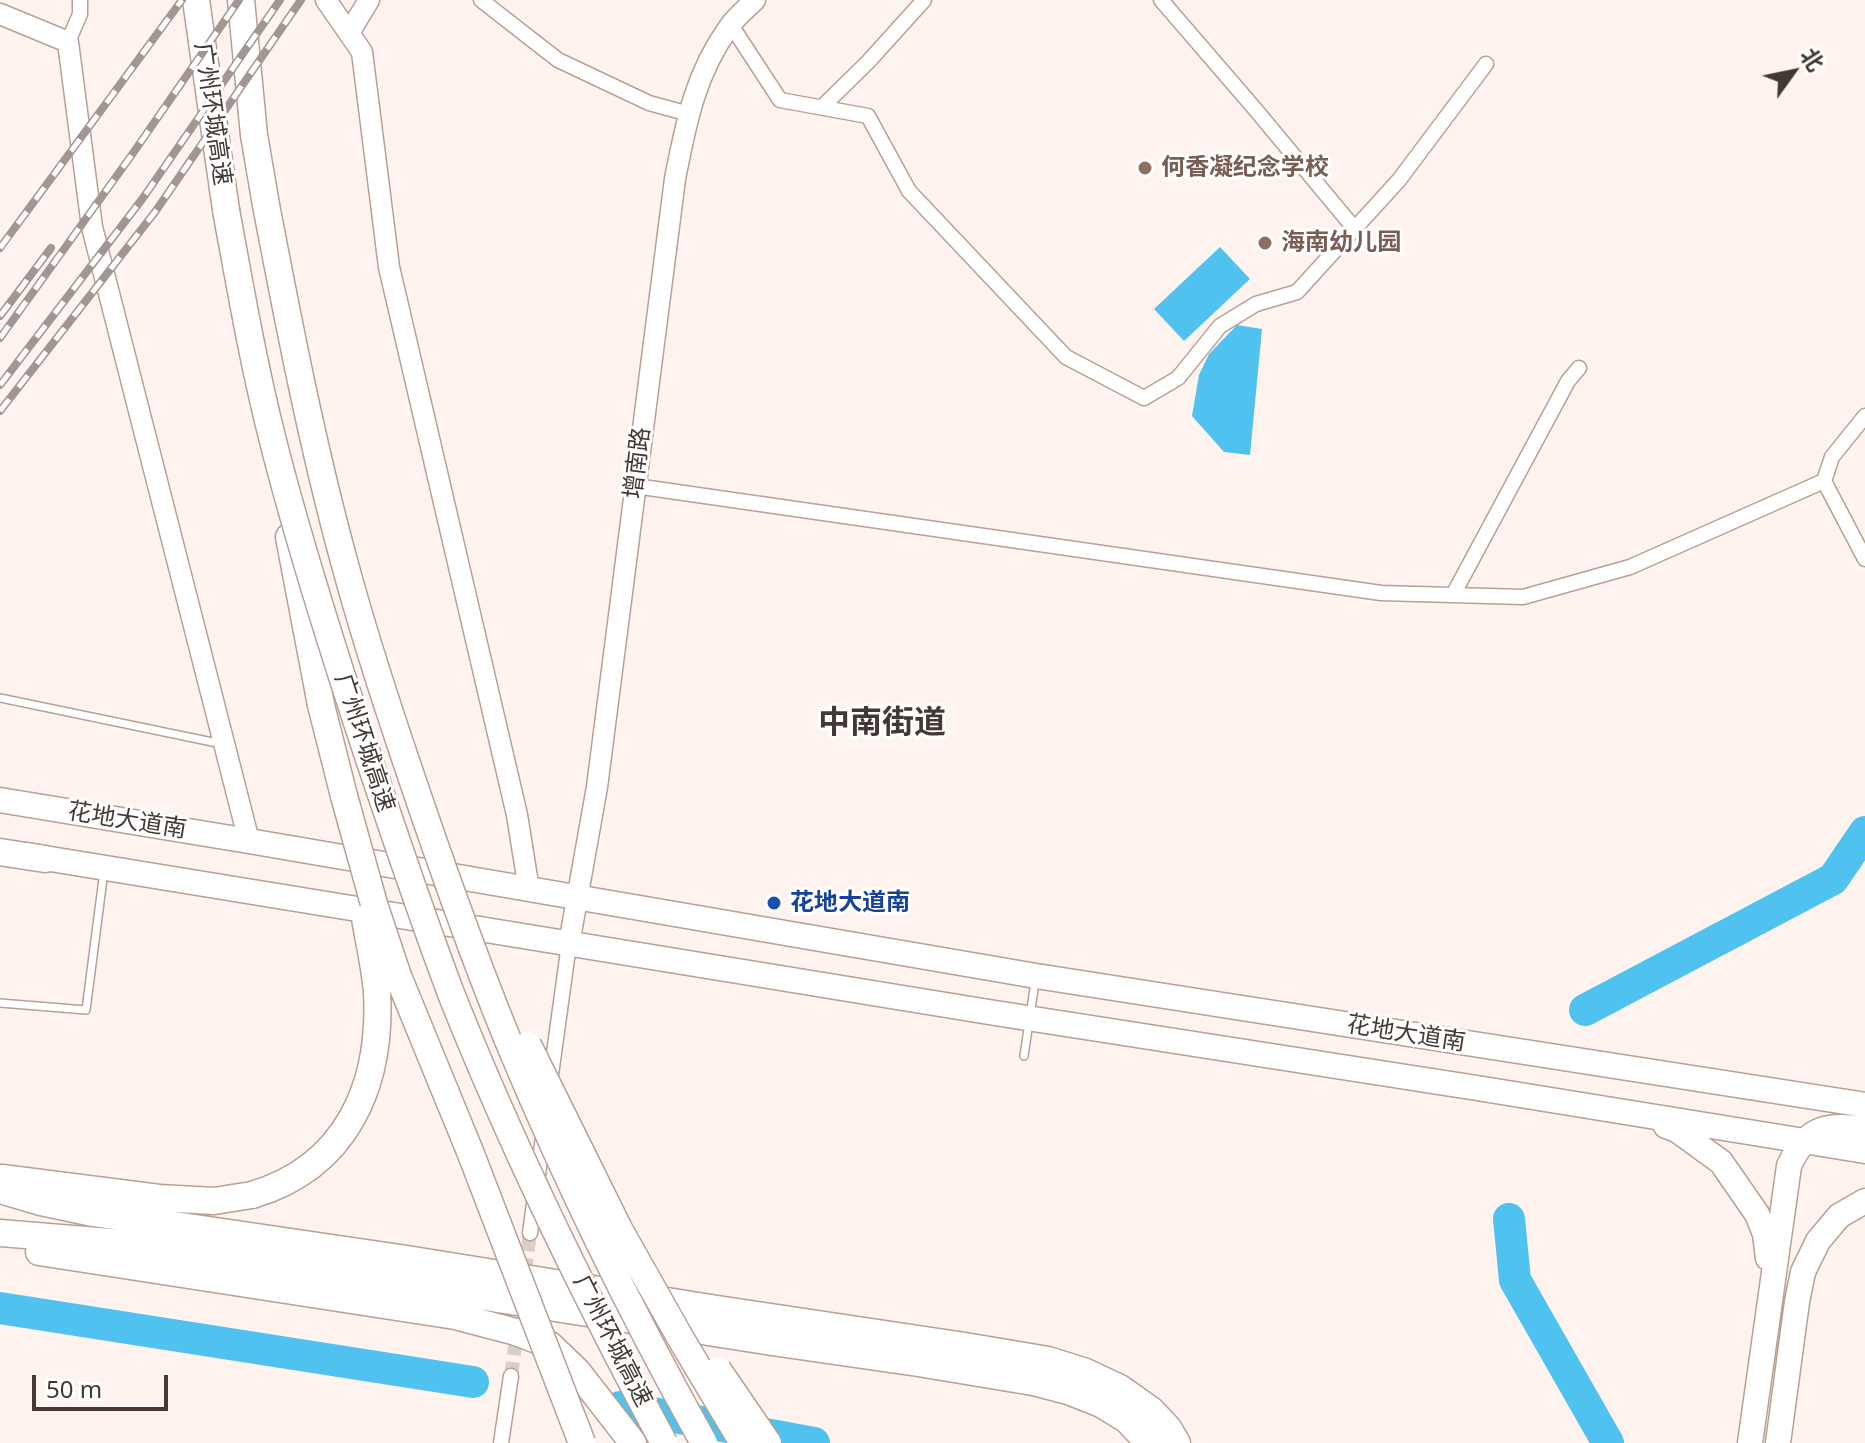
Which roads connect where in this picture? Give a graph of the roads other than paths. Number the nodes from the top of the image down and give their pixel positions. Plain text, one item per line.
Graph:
1 (80, 0) edge
2 (196, 0) edge
3 (241, 0) edge
4 (326, 0) edge
5 (369, 0) edge
6 (481, 0) edge
7 (755, 0) edge
8 (924, 0) edge
9 (1161, 0) edge
10 (0, 14) edge
11 (731, 25) junction
12 (349, 33) junction
13 (68, 42) junction
14 (1486, 64) dead end
15 (822, 107) junction
16 (689, 114) junction
17 (1354, 228) junction
18 (1579, 368) dead end
19 (261, 388) junction
20 (1865, 416) edge
21 (1824, 481) junction
22 (635, 486) junction
23 (1865, 559) edge
24 (1453, 595) junction
25 (0, 698) edge
26 (224, 745) junction
27 (405, 759) junction
28 (344, 796) junction
29 (0, 800) edge
30 (249, 841) junction
31 (0, 851) edge
32 (45, 859) joint
33 (104, 869) junction
34 (529, 890) junction
35 (578, 898) junction
36 (569, 944) junction
37 (1036, 976) junction
38 (0, 1003) edge
39 (1030, 1018) junction
40 (1024, 1056) dead end
41 (1865, 1105) edge
42 (1634, 1114) junction
43 (1865, 1129) edge
44 (1804, 1142) junction
45 (1865, 1151) edge
46 (0, 1177) edge
47 (594, 1181) junction
48 (0, 1190) edge
49 (1865, 1201) edge
50 (0, 1233) edge
51 (530, 1233) tunnel mouth
52 (0, 1245) edge
53 (1769, 1296) junction
54 (511, 1376) tunnel mouth
55 (501, 1443) edge
56 (582, 1443) edge
57 (633, 1443) edge
58 (664, 1443) edge
59 (704, 1443) edge
60 (743, 1443) edge
61 (768, 1443) edge
62 (1149, 1443) edge
63 (1177, 1443) edge
64 (1750, 1443) edge
65 (1778, 1443) edge

1 - 13 street
2 - 19 highway, 广州环城高速, bridge
3 - 27 highway, 广州环城高速, bridge
4 - 12 street
5 - 12 street
6 - 16 street
7 - 11 street, 增南路
8 - 15 street
9 - 17 street
10 - 13 street
11 - 15 street
11 - 16 street, 增南路
12 - 34 street
13 - 26 street
14 - 17 street
15 - 17 street
16 - 22 street, 增南路
18 - 24 street
19 - 28 highway, bridge
19 - 58 highway, 广州环城高速, bridge
20 - 21 street
21 - 23 street
21 - 24 street
22 - 24 street
22 - 35 street, 增南路
25 - 26 lane
26 - 30 street
27 - 47 highway, bridge
27 - 59 highway, 广州环城高速, bridge
28 - 46 highway, bridge
28 - 56 highway, bridge
29 - 30 main road, 花地大道南
30 - 34 main road, 花地大道南
31 - 32 highway
32 - 33 main road, 花地大道南
33 - 36 main road, 花地大道南
33 - 38 lane
34 - 35 main road, 花地大道南
35 - 36 street, 增南路
35 - 37 main road, 花地大道南
36 - 39 main road, 花地大道南
36 - 51 street
37 - 39 lane
37 - 41 main road, 花地大道南
39 - 40 lane
39 - 42 main road, 花地大道南
42 - 44 main road, 花地大道南
42 - 53 main road
43 - 44 main road
44 - 45 main road, 花地大道南
44 - 53 main road
47 - 60 highway, bridge
47 - 61 highway, bridge
48 - 63 highway
49 - 65 main road
50 - 62 highway
52 - 57 highway
53 - 64 main road
54 - 55 street

